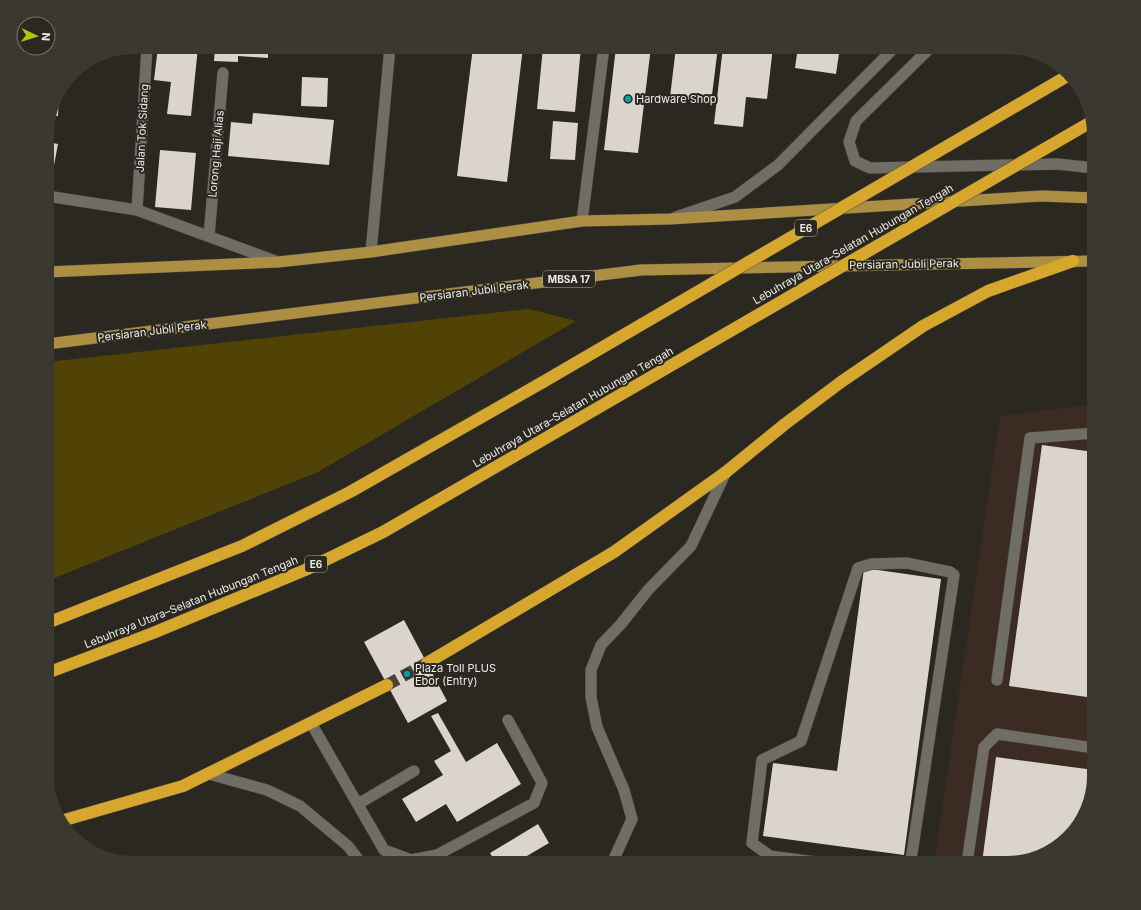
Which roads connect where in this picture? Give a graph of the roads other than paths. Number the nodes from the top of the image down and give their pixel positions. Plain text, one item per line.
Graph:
1 (147, 54) edge
2 (389, 54) edge
3 (603, 54) edge
4 (888, 54) edge
5 (924, 54) edge
6 (223, 72) dead end
7 (1064, 78) edge
8 (1086, 125) edge
9 (1087, 167) edge
10 (54, 197) edge
11 (1087, 198) edge
12 (138, 210) junction
13 (670, 219) junction
14 (582, 221) junction
15 (209, 236) junction
16 (371, 252) junction
17 (1073, 261) junction
18 (1087, 261) edge
19 (278, 262) junction
20 (54, 272) edge
21 (54, 343) edge
22 (1087, 434) edge
23 (726, 472) junction
24 (54, 620) edge
25 (427, 663) tunnel mouth
26 (54, 670) edge
27 (997, 680) dead end
28 (387, 685) tunnel mouth
29 (508, 720) dead end
30 (311, 722) junction
31 (1087, 747) edge
32 (414, 771) dead end
33 (209, 774) junction
34 (358, 804) junction
35 (67, 819) edge
36 (356, 856) edge
37 (400, 856) edge
38 (432, 856) edge
39 (615, 856) edge
40 (766, 856) edge
41 (912, 856) edge
42 (969, 856) edge

1 - 12 street, Jalan Tok Sidang
2 - 16 street
3 - 14 street
4 - 13 street
5 - 9 street
6 - 15 street, Lorong Haji Alias
7 - 24 highway, E6, bridge
8 - 26 highway, Lebuhraya Utara–Selatan Hubungan Tengah / E6, bridge
10 - 12 street
11 - 13 main road
12 - 15 street
13 - 14 main road
14 - 16 main road
15 - 19 street
16 - 19 main road
17 - 18 main road, Persiaran Jubli Perak / MBSA 17
17 - 21 main road, Persiaran Jubli Perak / MBSA 17
17 - 23 highway
19 - 20 main road
22 - 27 street
23 - 25 highway
23 - 39 street
28 - 30 highway
29 - 38 street
30 - 33 highway
30 - 34 street
31 - 42 street
32 - 34 street
33 - 35 highway
33 - 36 street
34 - 37 street
40 - 41 street

